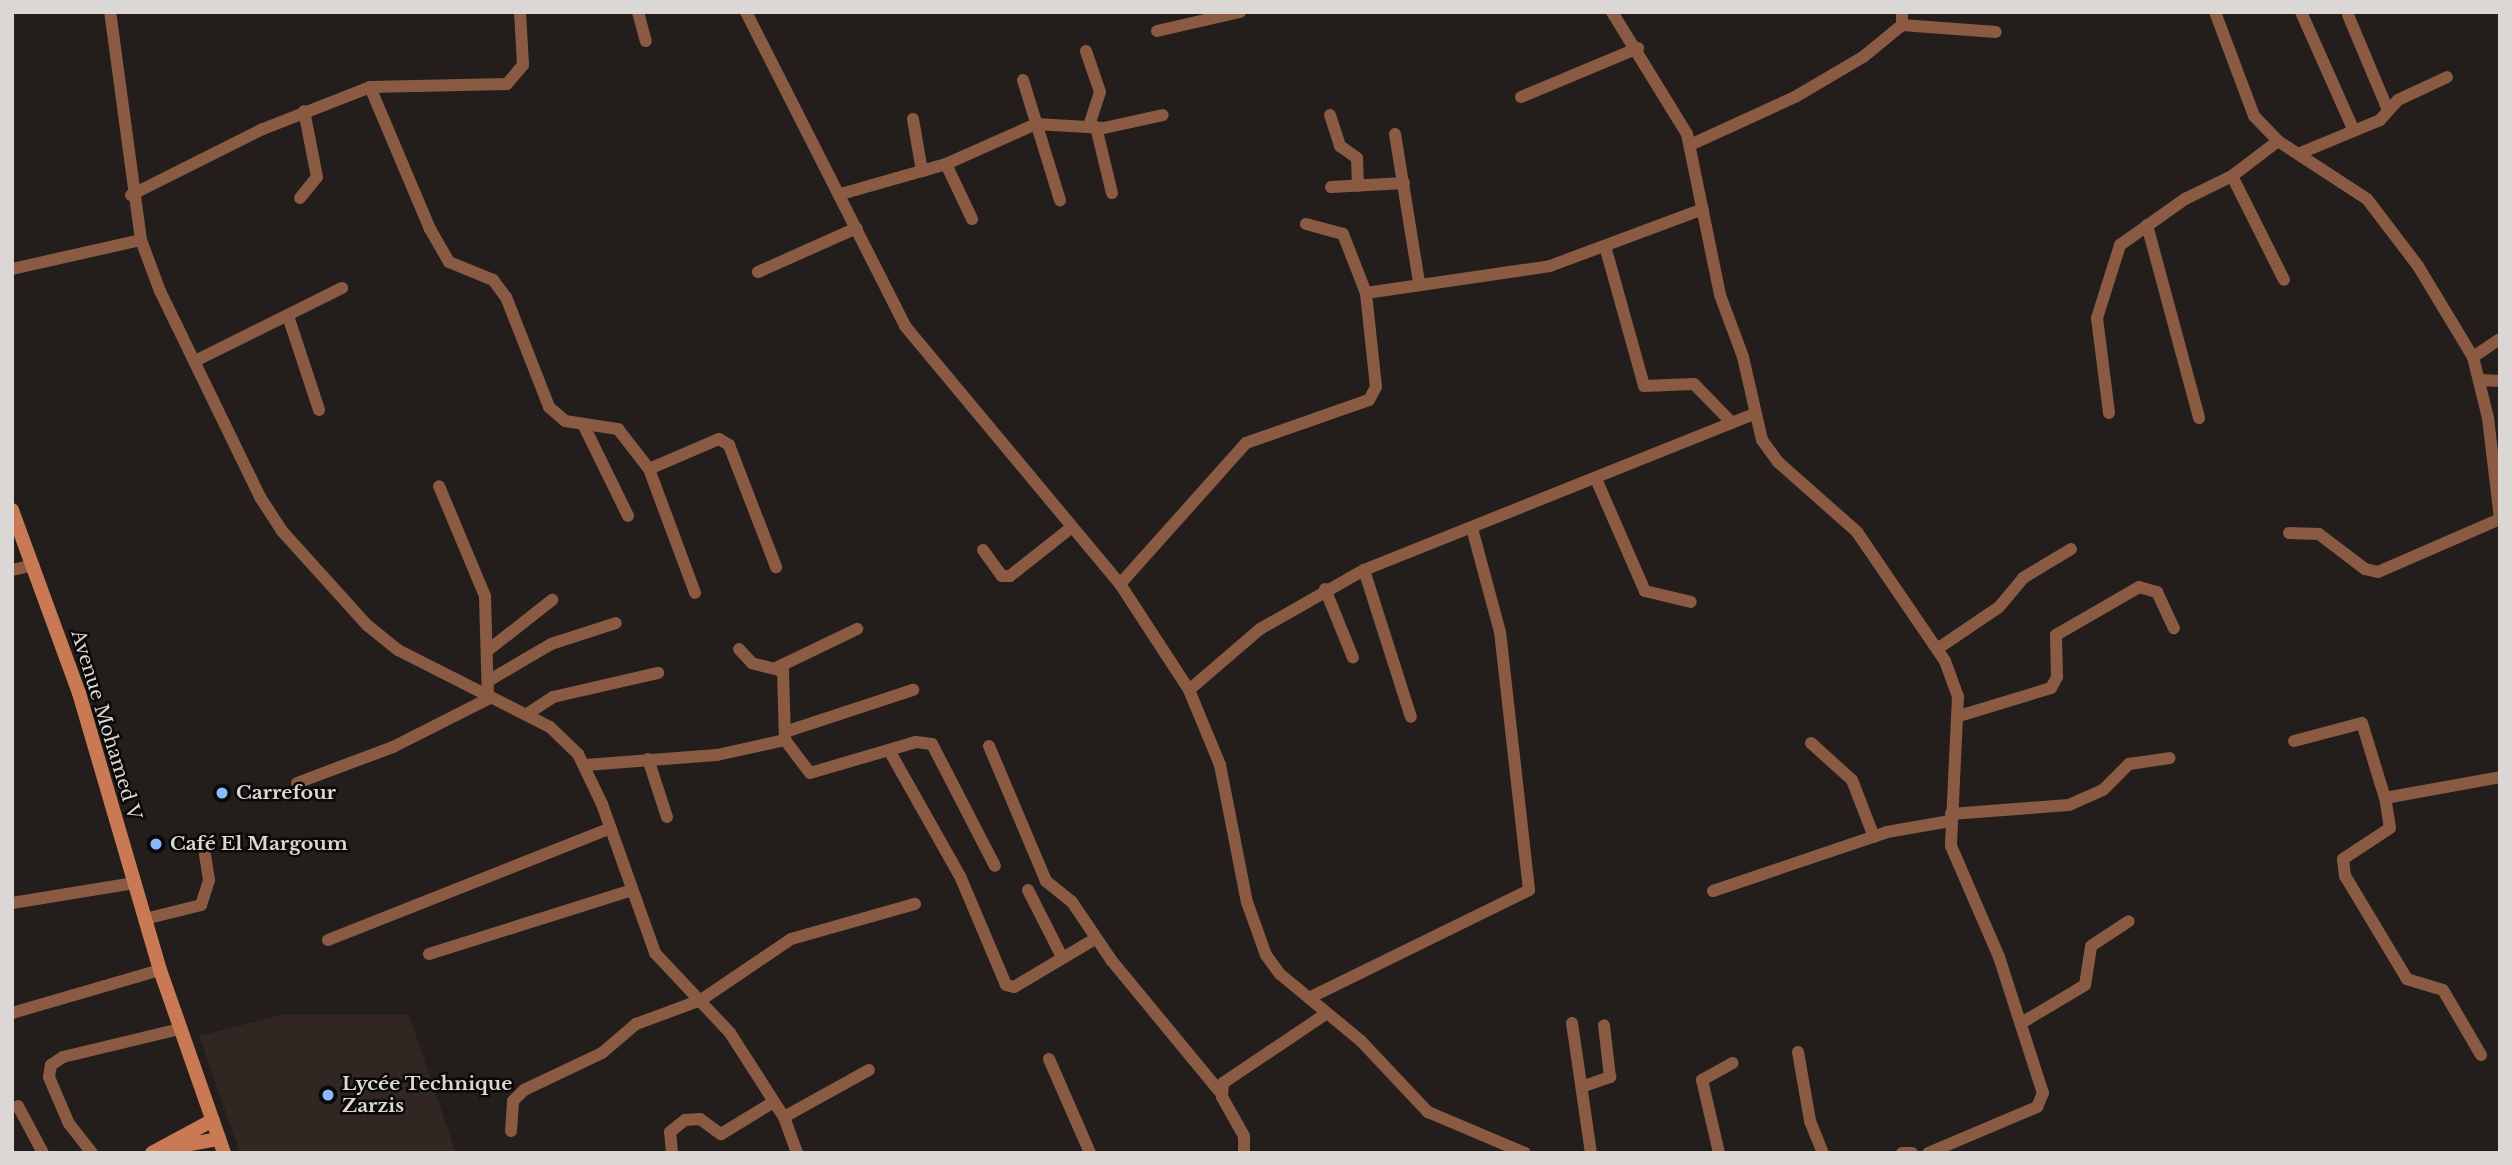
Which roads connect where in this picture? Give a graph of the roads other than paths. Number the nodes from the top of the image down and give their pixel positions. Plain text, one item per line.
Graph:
1 (110, 12) edge
2 (520, 12) edge
3 (638, 12) edge
4 (746, 12) edge
5 (1240, 12) edge
6 (1612, 12) edge
7 (2215, 12) edge
8 (2301, 12) edge
9 (2348, 15) dead end
10 (1902, 18) edge
11 (1157, 31) dead end
12 (1996, 32) dead end
13 (646, 41) dead end
14 (1638, 48) junction
15 (1086, 51) dead end
16 (2447, 77) dead end
17 (1023, 80) dead end
18 (370, 87) junction
19 (1521, 97) dead end
20 (2388, 110) junction
21 (304, 111) junction
22 (1163, 115) dead end
23 (1330, 115) dead end
24 (913, 119) dead end
25 (1036, 124) junction
26 (1093, 127) junction
27 (2354, 131) junction
28 (1395, 134) dead end
29 (2278, 141) junction
30 (1690, 145) junction
31 (2298, 154) junction
32 (946, 164) junction
33 (922, 171) junction
34 (2232, 176) junction
35 (1404, 183) junction
36 (1358, 186) junction
37 (1331, 187) dead end
38 (841, 194) junction
39 (1112, 194) dead end
40 (131, 195) junction
41 (300, 198) dead end
42 (1060, 200) dead end
43 (1703, 209) junction
44 (972, 219) dead end
45 (1306, 224) dead end
46 (2147, 225) junction
47 (857, 228) junction
48 (141, 240) junction
49 (1605, 246) junction
50 (12, 269) edge
51 (758, 272) dead end
52 (2284, 280) dead end
53 (1419, 283) junction
54 (342, 288) dead end
55 (1366, 293) junction
56 (288, 316) junction
57 (2500, 339) edge
58 (2473, 357) junction
59 (197, 360) junction
60 (2481, 380) junction
61 (2500, 381) edge
62 (319, 410) dead end
63 (2109, 413) dead end
64 (1754, 414) junction
65 (2199, 418) dead end
66 (1732, 423) junction
67 (584, 426) junction
68 (649, 469) junction
69 (1596, 479) junction
70 (439, 486) dead end
71 (12, 510) edge
72 (628, 516) dead end
73 (2500, 519) edge
74 (1072, 527) junction
75 (1472, 528) junction
76 (2289, 533) dead end
77 (2071, 549) dead end
78 (983, 550) dead end
79 (33, 565) junction
80 (776, 568) dead end
81 (12, 570) edge
82 (1364, 570) junction
83 (1120, 584) junction
84 (1325, 589) junction
85 (695, 593) dead end
86 (552, 600) dead end
87 (1691, 602) dead end
88 (616, 623) dead end
89 (2174, 628) dead end
90 (857, 629) dead end
91 (739, 649) dead end
92 (1937, 649) junction
93 (487, 651) junction
94 (1353, 658) dead end
95 (778, 667) junction
96 (658, 673) dead end
97 (488, 681) junction
98 (913, 690) dead end
99 (1189, 690) junction
100 (488, 699) junction
101 (527, 714) junction
102 (1959, 716) junction
103 (1411, 717) dead end
104 (787, 736) junction
105 (2294, 741) dead end
106 (1811, 743) dead end
107 (989, 746) dead end
108 (890, 752) junction
109 (2170, 758) dead end
110 (648, 759) junction
111 (586, 765) junction
112 (2500, 778) edge
113 (297, 783) dead end
114 (2385, 798) junction
115 (667, 817) dead end
116 (1951, 818) junction
117 (611, 828) junction
118 (1874, 836) junction
119 (205, 854) dead end
120 (995, 866) dead end
121 (134, 883) junction
122 (632, 890) junction
123 (1028, 890) dead end
124 (1713, 891) dead end
125 (12, 903) edge
126 (915, 904) dead end
127 (145, 919) junction
128 (2129, 921) dead end
129 (1095, 939) junction
130 (328, 940) dead end
131 (429, 954) dead end
132 (1061, 955) junction
133 (160, 970) junction
134 (1309, 998) junction
135 (701, 1000) junction
136 (12, 1013) edge
137 (1327, 1013) junction
138 (2022, 1022) junction
139 (1572, 1023) dead end
140 (1604, 1026) dead end
141 (180, 1029) junction
142 (1798, 1052) dead end
143 (2481, 1055) dead end
144 (1049, 1059) dead end
145 (1733, 1062) dead end
146 (869, 1070) dead end
147 (1584, 1086) junction
148 (1220, 1093) junction
149 (772, 1103) junction
150 (18, 1106) dead end
151 (784, 1118) junction
152 (213, 1119) junction
153 (511, 1131) dead end
154 (222, 1146) edge
155 (157, 1151) edge
156 (43, 1153) edge
157 (92, 1153) edge
158 (672, 1153) edge
159 (797, 1153) edge
160 (1090, 1153) edge
161 (1244, 1153) edge
162 (1525, 1153) edge
163 (1591, 1153) edge
164 (1719, 1153) edge
165 (1823, 1153) edge
166 (1902, 1153) edge
167 (1912, 1153) edge
168 (1928, 1153) edge

1 - 40 street
2 - 18 street
3 - 13 street
4 - 38 street
5 - 11 street
6 - 14 street
7 - 29 street
8 - 27 street
9 - 20 street
10 - 12 street
10 - 30 street
14 - 19 street
14 - 30 street
15 - 26 street
16 - 20 street
17 - 25 street
18 - 21 street
18 - 67 street
20 - 27 street
21 - 40 street
21 - 41 street
22 - 26 street
23 - 36 street
24 - 33 street
25 - 26 street
25 - 32 street
25 - 42 street
26 - 39 street
27 - 31 street
28 - 35 street
29 - 31 street
29 - 34 street
30 - 43 street
31 - 58 street
32 - 33 street
32 - 44 street
33 - 38 street
34 - 46 street
34 - 52 street
35 - 36 street
35 - 53 street
36 - 37 street
38 - 47 street
40 - 48 street
43 - 49 street
43 - 64 street
45 - 55 street
46 - 63 street
46 - 65 street
47 - 51 street
47 - 74 street
48 - 50 street
48 - 59 street
49 - 53 street
49 - 66 street
53 - 55 street
54 - 56 street
55 - 83 street
56 - 59 street
56 - 62 street
57 - 58 street
58 - 60 street
59 - 100 street
60 - 61 street
60 - 73 street
64 - 66 street
64 - 92 street
66 - 69 street
67 - 68 street
67 - 72 street
68 - 80 street
68 - 85 street
69 - 75 street
69 - 87 street
70 - 93 street
71 - 79 main road, Avenue Mohamed V
73 - 76 street
74 - 78 street
74 - 83 street
75 - 82 street
75 - 134 street
77 - 92 street
79 - 81 street
79 - 121 main road, Avenue Mohamed V
82 - 84 street
82 - 103 street
83 - 99 street
84 - 94 street
84 - 99 street
86 - 93 street
88 - 97 street
89 - 102 street
90 - 95 street
91 - 95 street
92 - 102 street
93 - 97 street
95 - 104 street
96 - 101 street
97 - 100 street
98 - 104 street
99 - 134 street
100 - 101 street
100 - 113 street
101 - 111 street
102 - 116 street
104 - 108 street
104 - 110 street
105 - 114 street
106 - 118 street
107 - 129 street
108 - 120 street
108 - 132 street
109 - 116 street
110 - 111 street
110 - 115 street
111 - 117 street
112 - 114 street
114 - 143 street
116 - 118 street
116 - 138 street
117 - 122 street
117 - 130 street
118 - 124 street
119 - 127 street
121 - 125 street
121 - 127 main road, Avenue Mohamed V
122 - 131 street
122 - 135 street
123 - 132 street
126 - 135 street
127 - 133 main road, Avenue Mohamed V
128 - 138 street
129 - 132 street
129 - 148 street
133 - 136 street
133 - 141 main road, Avenue Mohamed V
134 - 137 street
135 - 149 street
135 - 153 street
137 - 148 street
137 - 162 street
138 - 168 street
139 - 147 street
140 - 147 street
141 - 152 main road, Avenue Mohamed V
141 - 157 street
142 - 165 street
144 - 160 street
145 - 164 street
146 - 151 street
147 - 163 street
148 - 161 street
149 - 151 street
149 - 158 street
150 - 156 street
151 - 159 street
152 - 154 main road, Avenue Mohamed V
152 - 155 main road
154 - 155 main road
166 - 167 street

